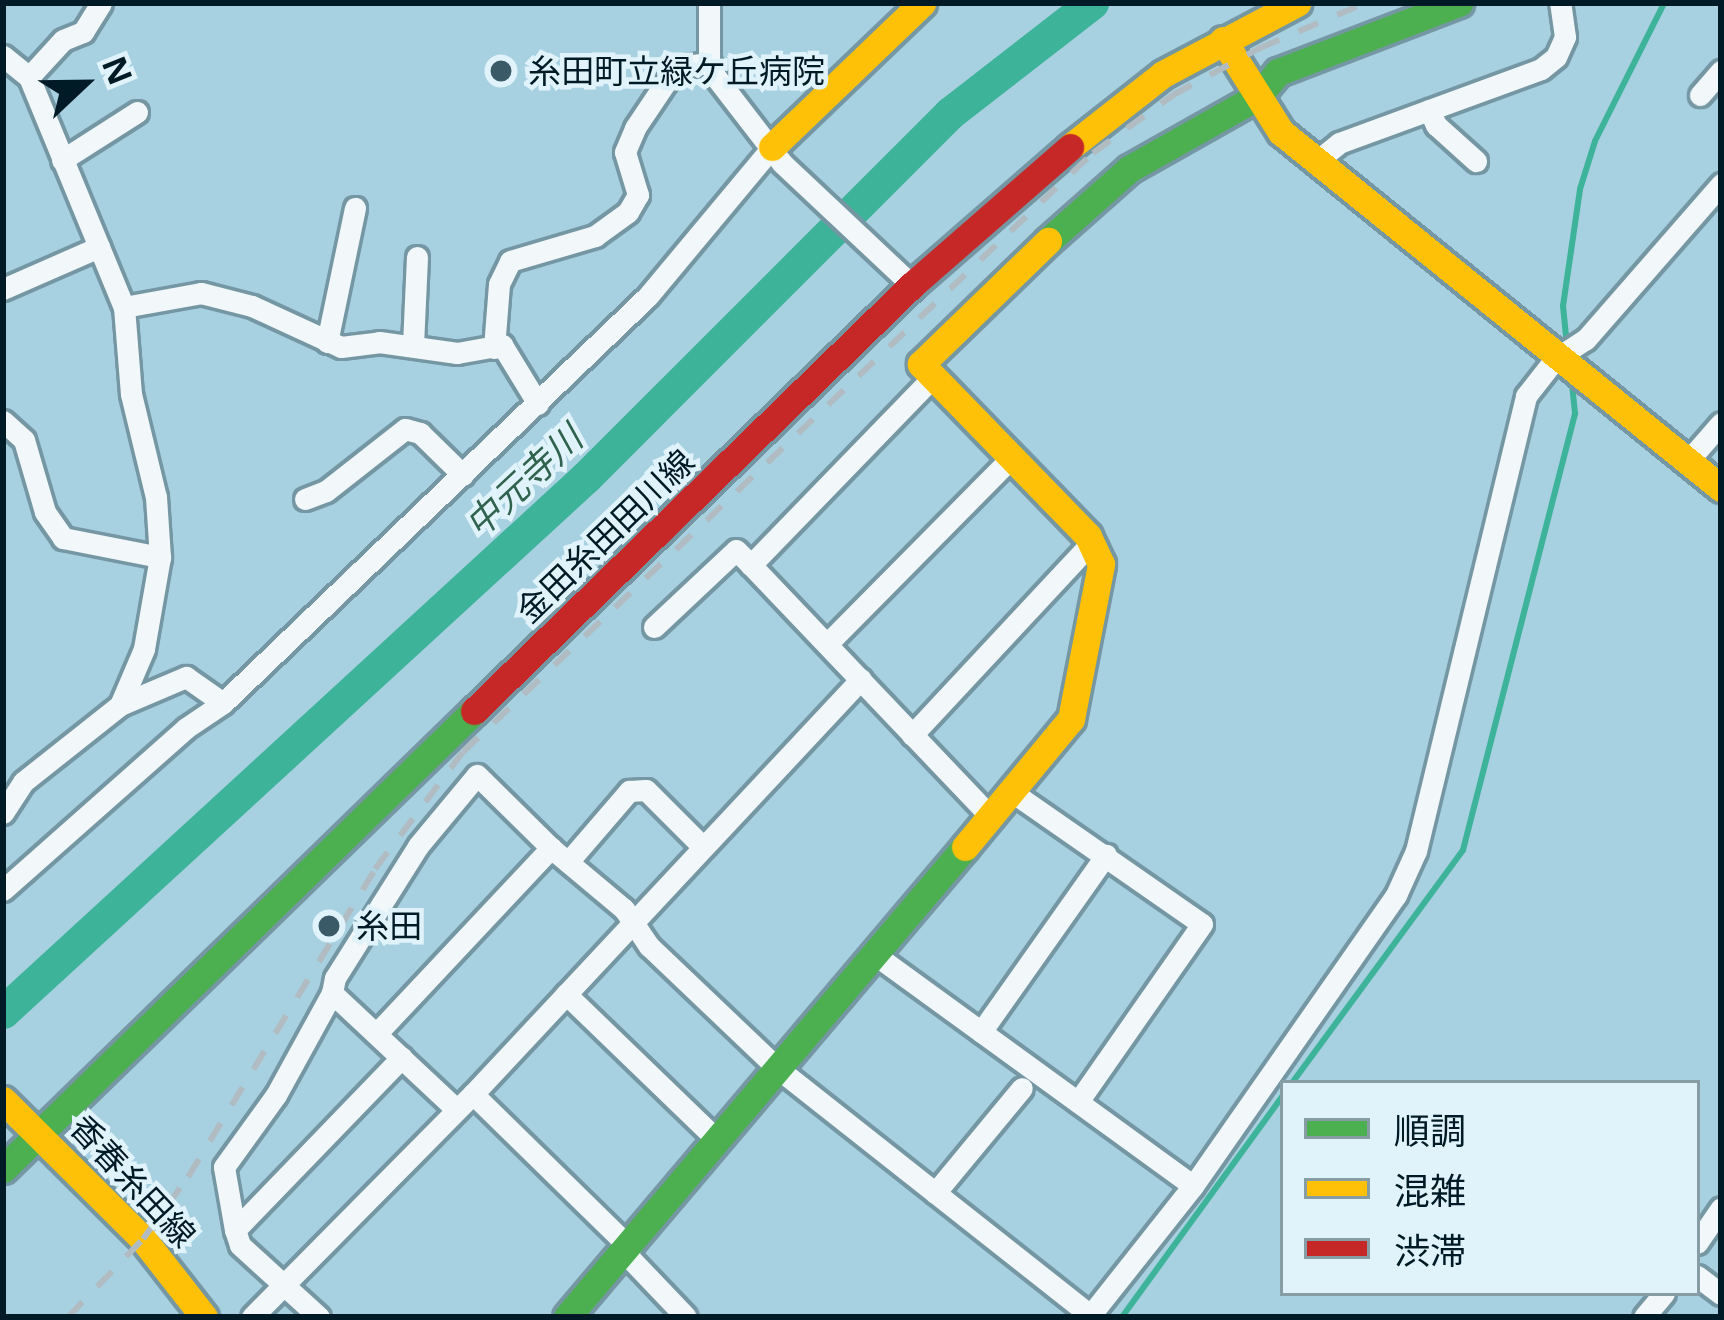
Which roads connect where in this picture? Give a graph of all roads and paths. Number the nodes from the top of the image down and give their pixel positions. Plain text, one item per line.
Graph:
1 (101, 3) edge
2 (709, 3) edge
3 (922, 3) edge
4 (1297, 3) edge
5 (1459, 3) edge
6 (1560, 3) edge
7 (1223, 40) junction
8 (3, 56) edge
9 (710, 63) junction
10 (1721, 71) edge
11 (28, 77) junction
12 (1700, 95) dead end
13 (1257, 97) junction
14 (1429, 110) junction
15 (137, 112) dead end
16 (777, 156) junction
17 (62, 160) junction
18 (1317, 161) junction
19 (1476, 161) dead end
20 (1721, 184) edge
21 (355, 208) dead end
22 (99, 247) junction
23 (417, 257) dead end
24 (912, 285) junction
25 (3, 289) edge
26 (124, 307) junction
27 (327, 342) junction
28 (413, 345) junction
29 (494, 348) junction
30 (1555, 359) junction
31 (933, 377) junction
32 (538, 404) junction
33 (3, 421) edge
34 (1721, 423) edge
35 (1010, 459) junction
36 (1688, 461) junction
37 (463, 475) junction
38 (1721, 488) edge
39 (305, 500) dead end
40 (1091, 543) junction
41 (160, 556) junction
42 (751, 565) junction
43 (654, 627) dead end
44 (828, 643) junction
45 (861, 679) junction
46 (223, 703) junction
47 (120, 705) junction
48 (912, 735) junction
49 (1012, 792) junction
50 (3, 813) edge
51 (991, 817) junction
52 (703, 847) junction
53 (559, 855) junction
54 (1106, 855) junction
55 (3, 890) edge
56 (632, 924) junction
57 (874, 953) junction
58 (332, 993) junction
59 (566, 994) junction
60 (378, 1032) junction
61 (981, 1032) junction
62 (402, 1057) junction
63 (776, 1067) junction
64 (1022, 1088) dead end
65 (464, 1101) junction
66 (1078, 1102) junction
67 (21, 1116) edge
68 (717, 1140) junction
69 (3, 1169) edge
70 (1193, 1186) junction
71 (935, 1192) junction
72 (1721, 1208) edge
73 (236, 1230) junction
74 (1700, 1239) edge
75 (627, 1251) junction
76 (285, 1286) junction
77 (196, 1314) edge
78 (1091, 1316) edge
79 (252, 1317) edge
80 (319, 1317) edge
81 (567, 1317) edge
82 (686, 1317) edge

1 - 11 street
2 - 9 street
3 - 16 street
4 - 7 street, 金田糸田田川線
5 - 13 street
6 - 14 street
7 - 13 street
7 - 24 street, 金田糸田田川線
8 - 11 street
9 - 16 street
9 - 29 street
10 - 12 street
11 - 17 street
13 - 18 street
13 - 31 street
14 - 18 street
14 - 19 street
15 - 17 street
16 - 24 street
16 - 32 street
17 - 22 street
18 - 30 street
20 - 30 street
21 - 27 street
22 - 25 street
22 - 26 street
23 - 28 street
24 - 67 street, 金田糸田田川線
26 - 27 street
26 - 41 street
27 - 28 street
28 - 29 street
29 - 32 street
30 - 36 street
30 - 70 street
31 - 35 street
31 - 42 street
32 - 37 street
33 - 41 street
34 - 36 street
35 - 40 street
35 - 44 street
36 - 38 street
37 - 39 street
37 - 46 street
40 - 48 street
40 - 49 street
41 - 47 street
42 - 43 street
42 - 44 street
44 - 45 street
45 - 48 street
45 - 52 street
46 - 47 street
46 - 55 street
47 - 50 street
48 - 51 street
49 - 51 street
49 - 54 street
51 - 57 street
52 - 53 street
52 - 56 street
53 - 56 street
53 - 58 street
53 - 60 street
54 - 61 street
54 - 66 street
56 - 59 street
56 - 63 street
57 - 61 street
57 - 63 street
58 - 60 street
58 - 73 street
59 - 65 street
59 - 68 street
60 - 62 street
61 - 66 street
62 - 65 street
62 - 73 street
63 - 68 street
63 - 71 street
64 - 71 street
65 - 75 street
65 - 76 street
66 - 70 street
67 - 69 street, 金田糸田田川線
67 - 77 street, 香春糸田線
68 - 75 street
70 - 78 street
71 - 78 street
72 - 74 street
73 - 76 street
75 - 81 street
75 - 82 street
76 - 79 street
76 - 80 street

